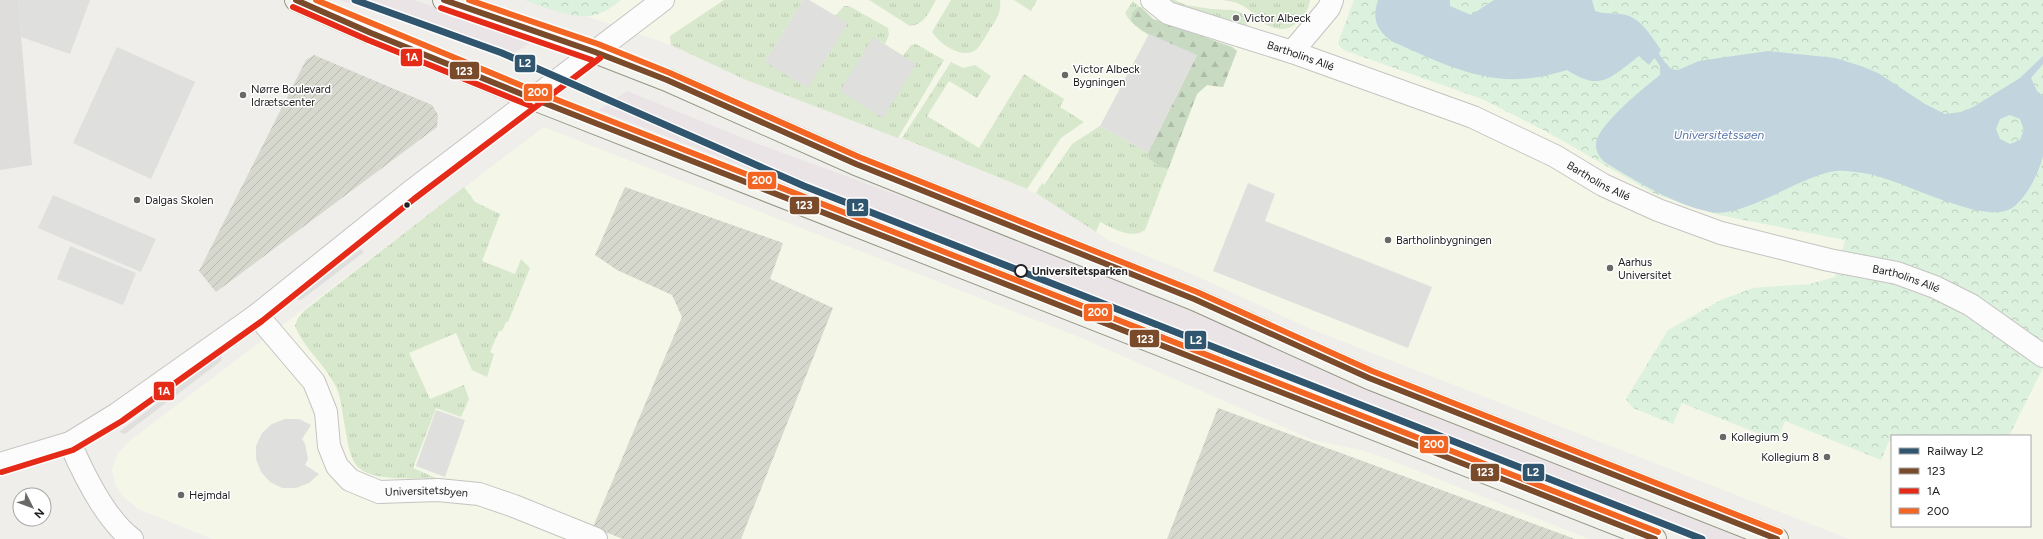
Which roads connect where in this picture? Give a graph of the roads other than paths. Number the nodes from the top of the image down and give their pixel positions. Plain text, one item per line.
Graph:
1 (296, 0) edge
2 (444, 0) edge
3 (663, 0) edge
4 (1152, 0) edge
5 (1332, 0) edge
6 (595, 52) junction
7 (1292, 52) junction
8 (534, 99) junction
9 (257, 315) junction
10 (2043, 356) edge
11 (70, 442) junction
12 (0, 464) edge
13 (132, 539) edge
14 (596, 539) edge
15 (1655, 539) edge
16 (1777, 539) edge

1 - 8 main road
2 - 6 main road
3 - 6 street
4 - 7 street, Bartholins Allé
5 - 7 street
6 - 8 street
6 - 16 main road
7 - 10 street, Bartholins Allé
8 - 9 street
8 - 15 main road
9 - 11 street
9 - 14 street, Universitetsbyen
11 - 12 street
11 - 13 street

